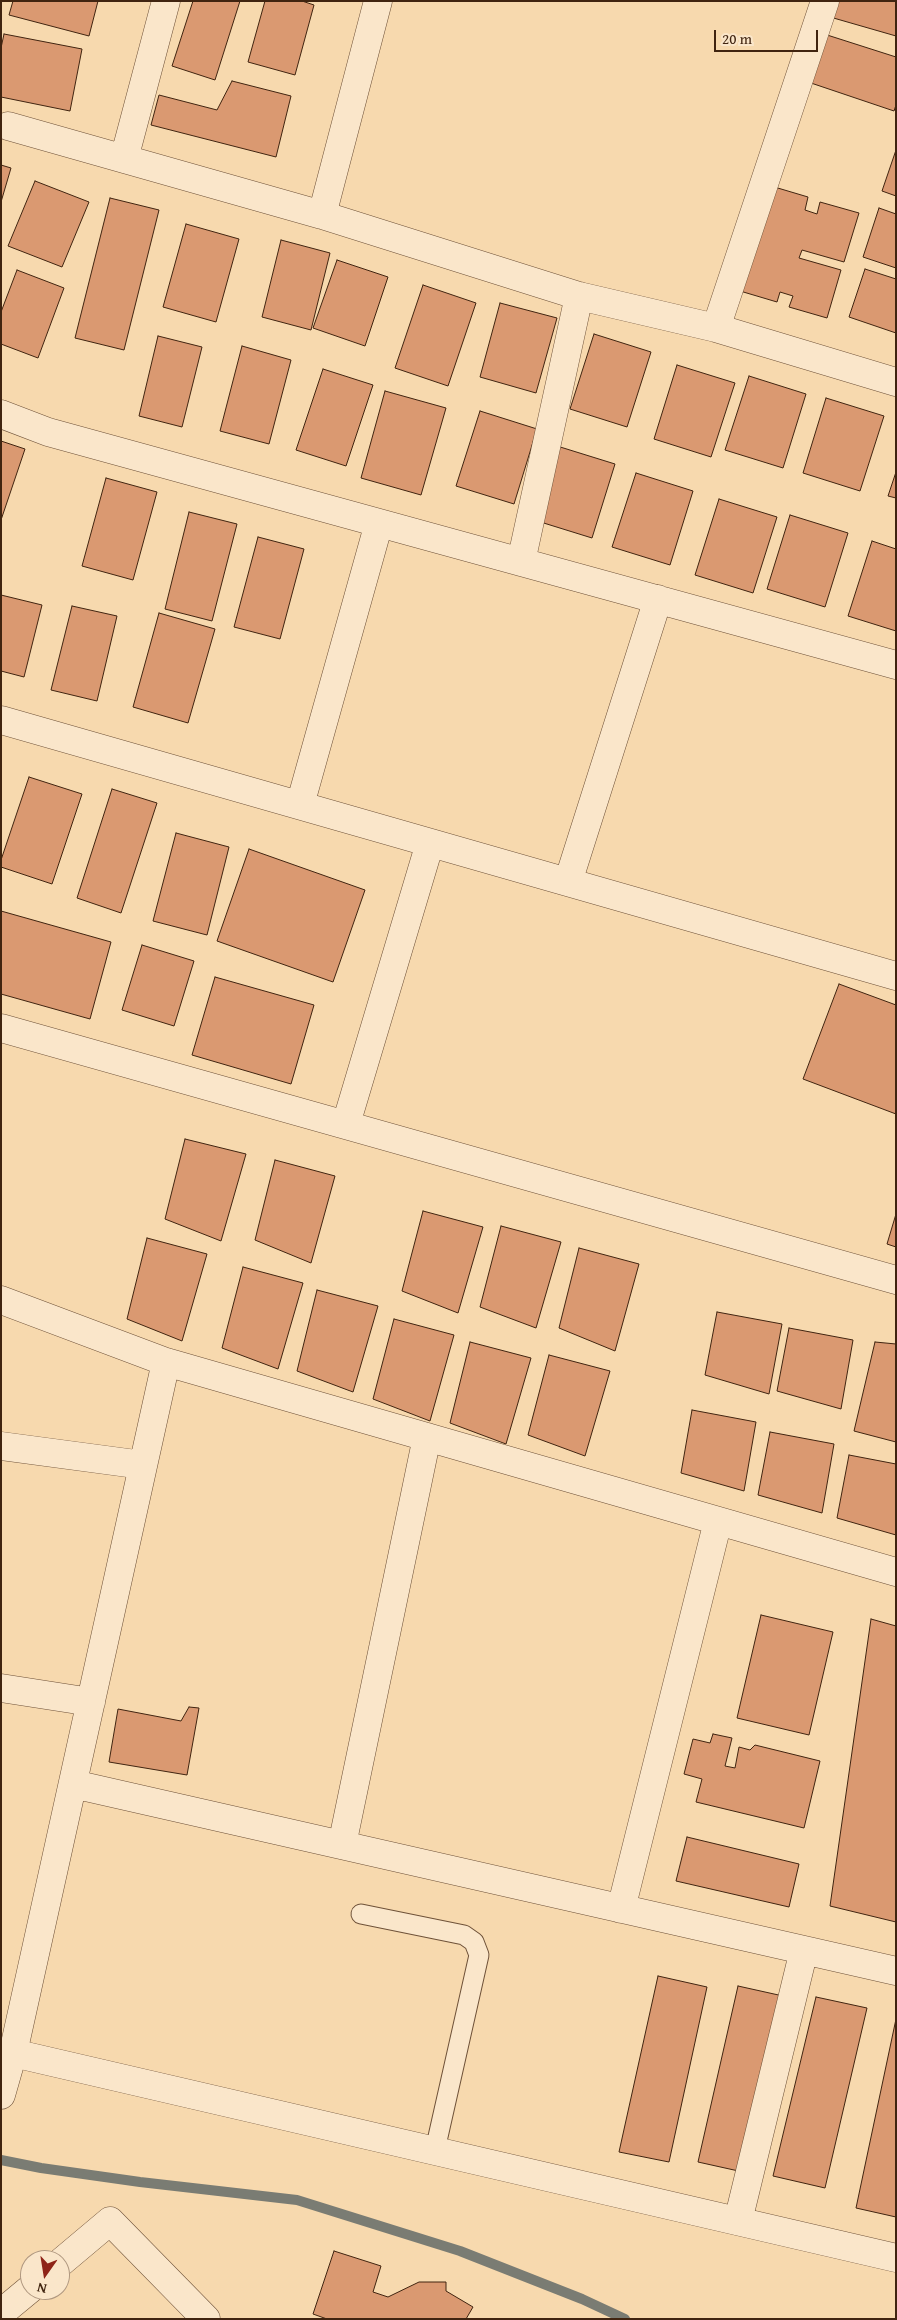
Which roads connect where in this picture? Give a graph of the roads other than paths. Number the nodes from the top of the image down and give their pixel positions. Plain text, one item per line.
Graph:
1 (166, 1) edge
2 (378, 1) edge
3 (825, 1) edge
4 (8, 126) dead end
5 (124, 159) junction
6 (322, 215) junction
7 (578, 296) junction
8 (716, 328) junction
9 (896, 382) edge
10 (1, 414) edge
11 (379, 523) junction
12 (521, 562) junction
13 (658, 599) junction
14 (896, 665) edge
15 (1, 720) edge
16 (300, 805) junction
17 (430, 843) junction
18 (568, 882) junction
19 (896, 976) edge
20 (1, 1028) edge
21 (346, 1124) junction
22 (896, 1280) edge
23 (1, 1300) edge
24 (166, 1362) junction
25 (427, 1437) junction
26 (1, 1446) edge
27 (144, 1465) junction
28 (718, 1521) junction
29 (896, 1572) edge
30 (1, 1688) edge
31 (91, 1702) junction
32 (73, 1784) junction
33 (342, 1845) junction
34 (621, 1909) junction
35 (361, 1914) dead end
36 (804, 1950) junction
37 (896, 1971) edge
38 (13, 2053) junction
39 (1, 2095) edge
40 (435, 2150) junction
41 (738, 2221) junction
42 (70, 2255) edge
43 (896, 2258) edge
44 (20, 2297) edge
45 (1, 2313) edge
46 (206, 2319) edge

1 - 5 street
2 - 6 street
3 - 8 street
4 - 5 street
5 - 6 street
6 - 7 street
7 - 8 street
7 - 12 street
8 - 9 street
10 - 11 street
11 - 12 street
11 - 16 street
12 - 13 street
13 - 14 street
13 - 18 street
15 - 16 street
16 - 17 street
17 - 18 street
17 - 21 street
18 - 19 street
20 - 21 street
21 - 22 street
23 - 24 street
24 - 25 street
24 - 27 street
25 - 28 street
25 - 33 street
26 - 27 street
27 - 31 street
28 - 29 street
28 - 34 street
30 - 31 street
31 - 32 street
32 - 33 street
32 - 38 street
33 - 34 street
34 - 36 street
35 - 40 lane
36 - 37 street
36 - 41 street
38 - 39 street
38 - 40 street
40 - 41 street
41 - 43 street
42 - 46 street
44 - 45 street

